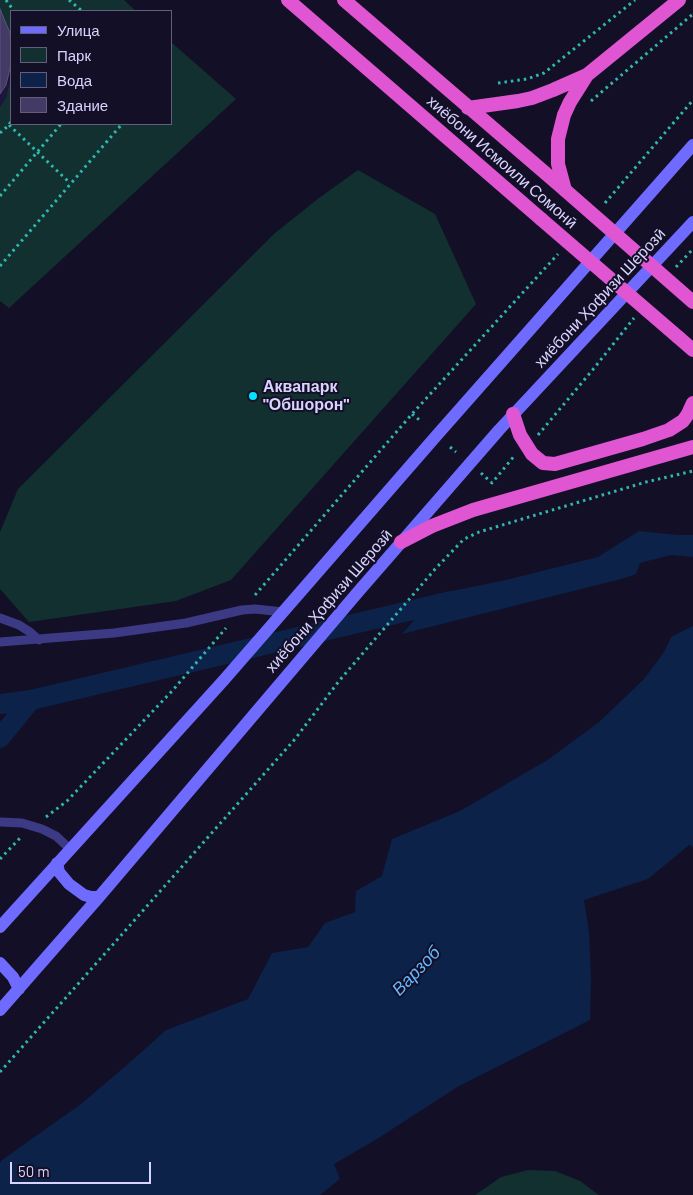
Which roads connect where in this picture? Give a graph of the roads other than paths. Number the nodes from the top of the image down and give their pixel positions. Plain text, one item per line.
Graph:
1 (288, 0) edge
2 (344, 0) edge
3 (678, 0) edge
4 (587, 75) junction
5 (468, 108) junction
6 (693, 145) edge
7 (566, 190) junction
8 (693, 222) edge
9 (693, 302) edge
10 (693, 350) edge
11 (693, 403) edge
12 (513, 414) junction
13 (693, 447) edge
14 (401, 542) junction
15 (284, 612) junction
16 (0, 618) edge
17 (39, 640) junction
18 (0, 642) edge
19 (0, 822) edge
20 (70, 849) junction
21 (57, 863) junction
22 (99, 897) junction
23 (0, 927) edge
24 (0, 963) edge
25 (19, 989) junction
26 (0, 1010) edge

1 - 10 highway, хиёбони Исмоили Сомонӣ, bridge
2 - 5 highway, хиёбони Исмоили Сомонӣ
3 - 4 highway
4 - 5 highway
4 - 7 highway
5 - 7 highway, хиёбони Исмоили Сомонӣ
6 - 15 main road, хиёбони Ҳофизи Шерозӣ
7 - 9 highway, хиёбони Исмоили Сомонӣ, bridge
8 - 12 main road, хиёбони Ҳофизи Шерозӣ
11 - 12 highway
12 - 14 main road, хиёбони Ҳофизи Шерозӣ
13 - 14 highway
14 - 22 main road, хиёбони Ҳофизи Шерозӣ
15 - 17 lane
15 - 20 main road, хиёбони Ҳофизи Шерозӣ
16 - 17 lane
17 - 18 lane
19 - 20 lane
20 - 21 main road, хиёбони Ҳофизи Шерозӣ
21 - 22 main road
21 - 23 main road, хиёбони Ҳофизи Шерозӣ
22 - 25 main road, хиёбони Ҳофизи Шерозӣ
24 - 25 main road
25 - 26 main road, хиёбони Ҳофизи Шерозӣ

